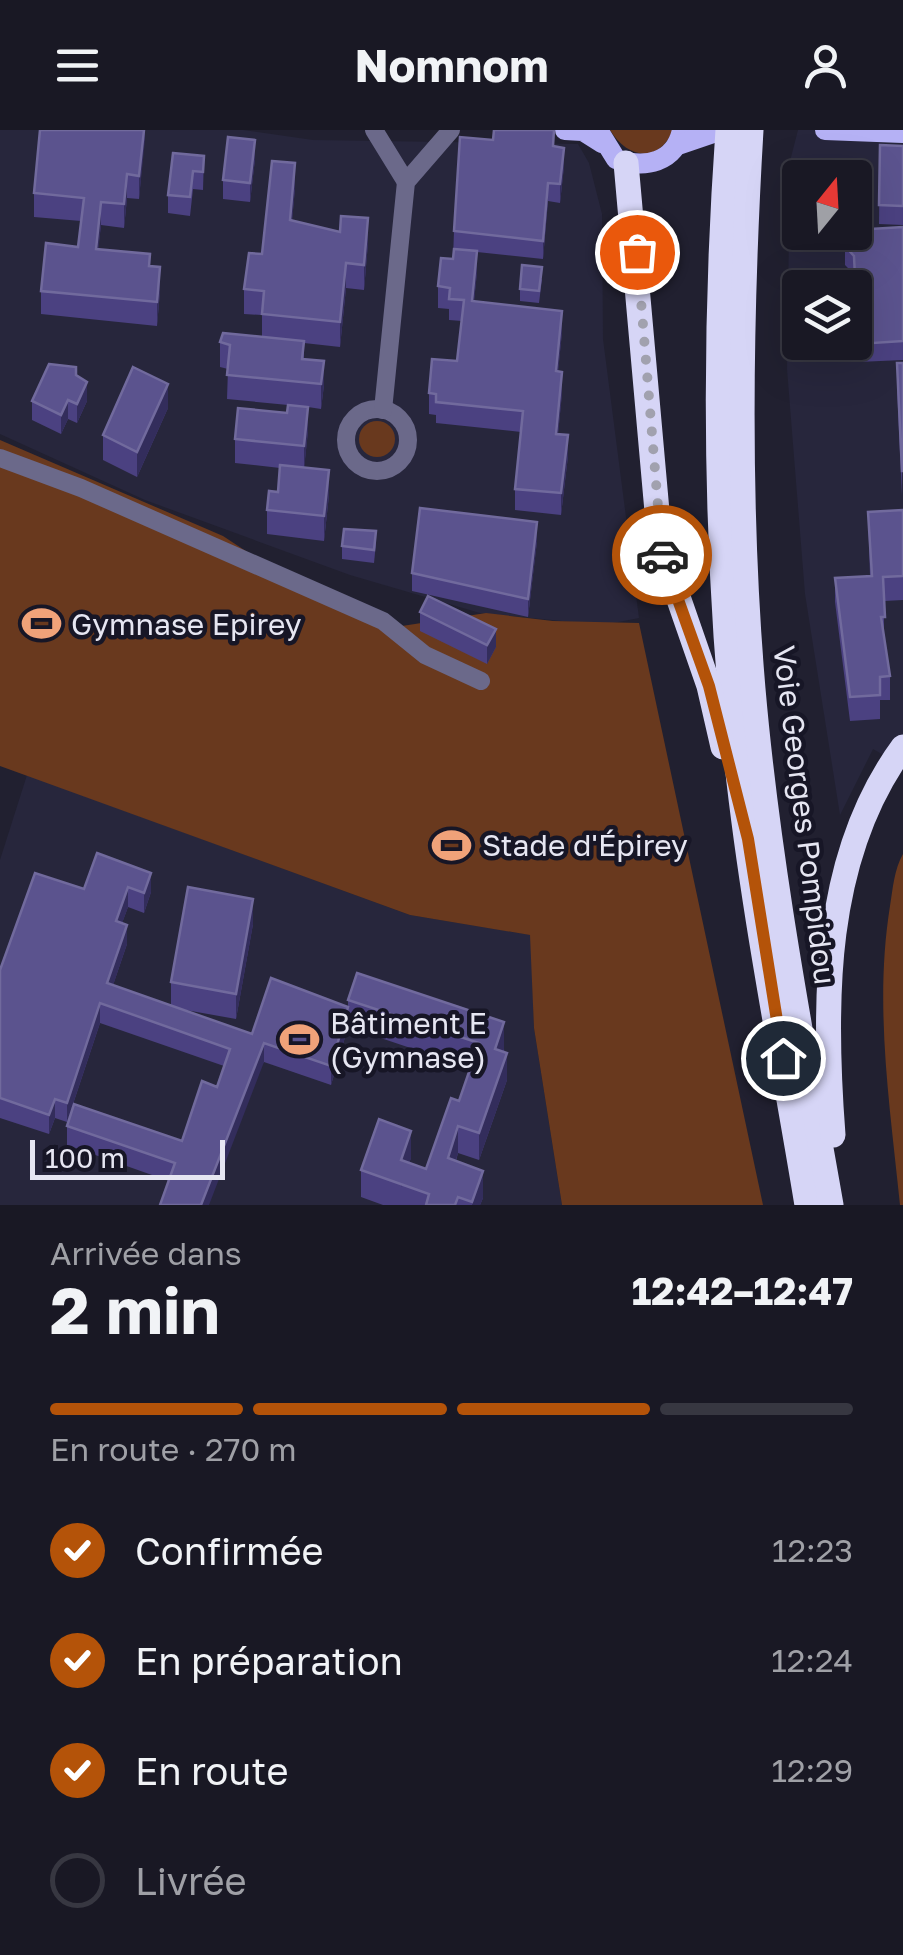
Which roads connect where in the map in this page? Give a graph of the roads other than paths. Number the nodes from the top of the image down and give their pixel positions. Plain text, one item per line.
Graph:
1 (374, 130) edge
2 (451, 130) edge
3 (566, 130) edge
4 (825, 130) edge
5 (903, 133) edge
6 (600, 136) edge
7 (680, 138) edge
8 (736, 139) edge
9 (626, 162) junction
10 (406, 182) junction
11 (383, 410) dead end
12 (0, 458) edge
13 (482, 680) dead end
14 (903, 747) edge
15 (748, 839) junction
16 (807, 1205) edge
17 (834, 1205) edge

1 - 10 street
2 - 10 street
3 - 6 main road
4 - 5 main road
6 - 9 main road
7 - 8 main road
7 - 9 main road
8 - 15 highway, Voie Georges Pompidou
8 - 17 highway, Voie Georges Pompidou
9 - 15 highway
10 - 11 street
12 - 13 street
14 - 17 highway
15 - 16 highway, Voie Georges Pompidou

